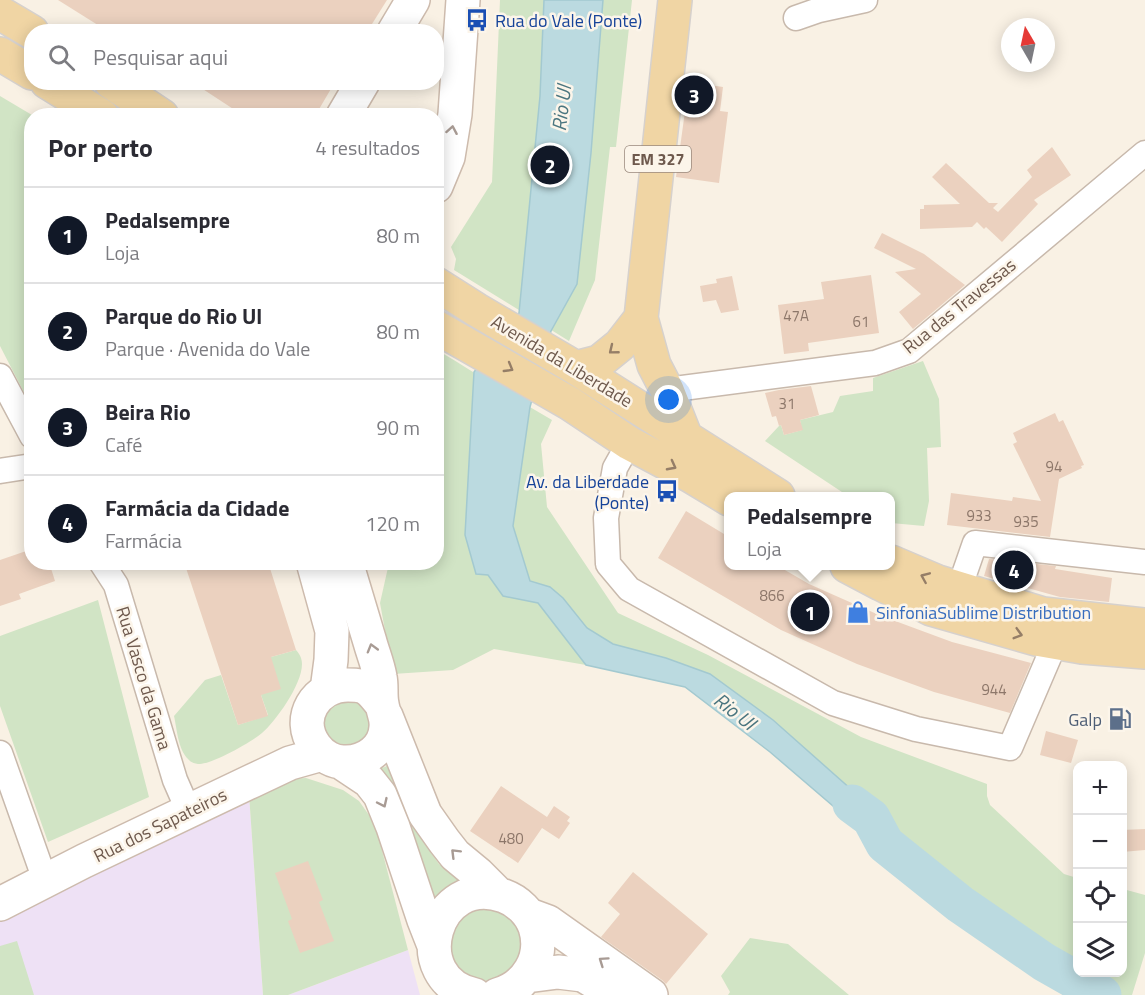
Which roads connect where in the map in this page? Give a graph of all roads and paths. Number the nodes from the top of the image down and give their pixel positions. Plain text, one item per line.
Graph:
1 (413, 0) edge
2 (463, 0) edge
3 (675, 0) edge
4 (865, 0) edge
5 (0, 13) edge
6 (796, 18) dead end
7 (399, 24) edge
8 (24, 27) edge
9 (0, 54) edge
10 (24, 68) edge
11 (60, 90) edge
12 (123, 90) edge
13 (358, 90) edge
14 (89, 108) edge
15 (150, 108) edge
16 (348, 108) edge
17 (1145, 153) edge
18 (444, 166) edge
19 (444, 289) edge
20 (641, 318) junction
21 (448, 333) edge
22 (576, 368) junction
23 (0, 376) edge
24 (667, 390) junction
25 (24, 421) edge
26 (686, 438) junction
27 (629, 443) junction
28 (24, 467) edge
29 (0, 471) edge
30 (772, 492) edge
31 (724, 496) edge
32 (1145, 562) edge
33 (895, 564) edge
34 (106, 570) edge
35 (315, 570) edge
36 (348, 570) edge
37 (854, 570) edge
38 (959, 589) junction
39 (1145, 626) edge
40 (1055, 643) junction
41 (1145, 652) edge
42 (318, 702) junction
43 (384, 710) junction
44 (0, 753) edge
45 (332, 758) junction
46 (182, 796) junction
47 (40, 866) junction
48 (0, 885) edge
49 (497, 893) junction
50 (0, 904) edge
51 (529, 915) junction
52 (433, 943) junction
53 (448, 987) edge
54 (502, 991) edge
55 (616, 995) edge
56 (651, 995) edge

1 - 7 main road
18 -> 2 main road
3 - 20 main road, EM 327
4 - 6 street
5 - 8 main road
9 - 10 main road
11 - 14 main road
12 - 15 main road
13 - 16 main road
17 - 24 street, Rua das Travessas
19 - 22 main road, Avenida da Liberdade
20 -> 22 main road
20 - 24 main road, EM 327
21 -> 27 main road, Avenida da Liberdade
22 - 26 main road, Avenida da Liberdade
23 - 25 street
24 - 26 main road
26 - 30 main road, Avenida da Liberdade
27 -> 31 main road, Avenida da Liberdade
27 - 40 street
28 - 29 street
32 - 38 street
38 -> 33 main road
34 - 46 street, Rua Vasco da Gama
35 - 42 main road
43 -> 36 main road
37 -> 40 main road
38 - 39 main road
40 - 41 main road
42 - 43 main road
42 - 45 main road
42 - 46 main road, Rua dos Sapateiros
43 - 45 main road
49 -> 43 main road
44 - 47 street
45 - 50 main road, Rua dos Sapateiros
45 -> 52 main road
46 - 47 main road, Rua dos Sapateiros
47 - 48 main road, Rua dos Sapateiros
49 - 51 main road
49 - 52 main road
51 - 54 main road
56 -> 51 main road
52 - 53 main road
53 - 54 main road
54 - 55 main road

